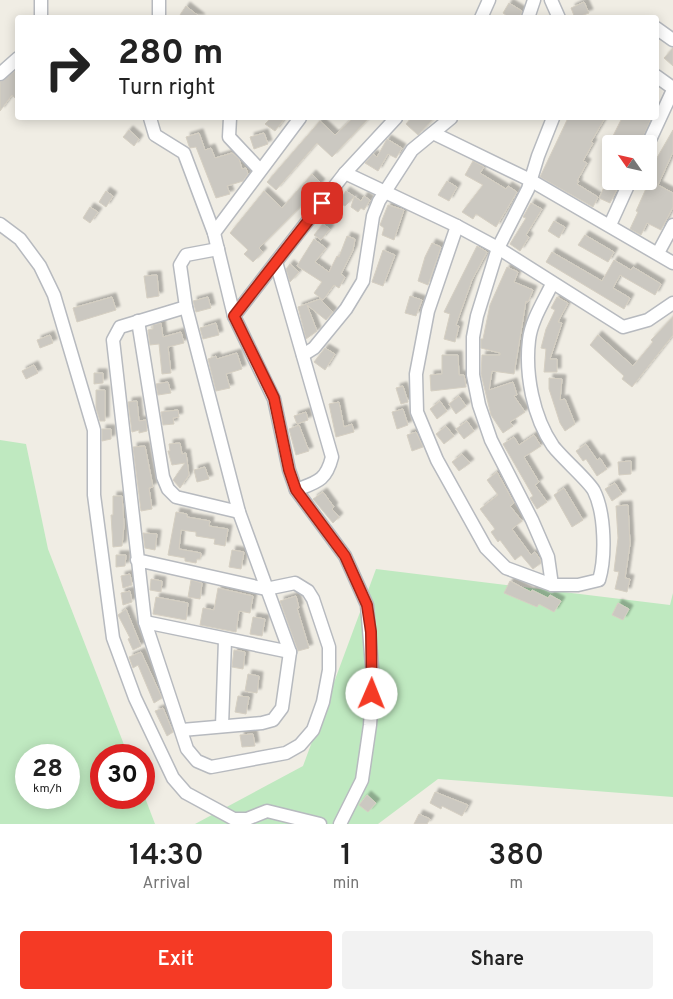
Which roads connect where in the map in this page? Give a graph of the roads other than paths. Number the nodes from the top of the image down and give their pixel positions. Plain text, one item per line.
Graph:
1 (41, 0) edge
2 (159, 0) edge
3 (489, 0) edge
4 (534, 0) edge
5 (551, 0) edge
6 (41, 15) edge
7 (159, 15) edge
8 (482, 15) edge
9 (529, 15) edge
10 (558, 15) edge
11 (659, 30) edge
12 (673, 40) edge
13 (15, 61) edge
14 (0, 74) edge
15 (659, 78) edge
16 (673, 89) edge
17 (151, 120) edge
18 (230, 120) edge
19 (298, 120) edge
20 (394, 120) edge
21 (449, 120) edge
22 (553, 120) edge
23 (659, 120) edge
24 (659, 120) edge
25 (433, 133) junction
26 (652, 135) edge
27 (260, 170) junction
28 (346, 173) junction
29 (530, 180) junction
30 (626, 190) edge
31 (386, 192) junction
32 (0, 224) edge
33 (610, 225) junction
34 (673, 225) edge
35 (457, 226) junction
36 (214, 233) junction
37 (498, 248) junction
38 (218, 249) junction
39 (658, 254) junction
40 (276, 262) junction
41 (673, 263) edge
42 (552, 284) junction
43 (673, 303) edge
44 (186, 307) junction
45 (234, 316) junction
46 (138, 321) junction
47 (303, 355) junction
48 (296, 490) junction
49 (239, 512) junction
50 (138, 560) junction
51 (552, 585) junction
52 (266, 589) junction
53 (145, 622) junction
54 (225, 640) junction
55 (290, 652) junction
56 (222, 726) junction
57 (182, 730) junction
58 (320, 824) edge
59 (340, 824) edge

1 - 6 street
2 - 7 street
3 - 8 street
4 - 9 street
5 - 10 street
11 - 12 street
13 - 14 street
15 - 16 street
16 - 24 street
17 - 36 street
18 - 27 street
19 - 27 street
20 - 28 street
21 - 25 street
22 - 29 street
23 - 26 street
25 - 29 street
25 - 31 street
27 - 36 street
28 - 31 street
28 - 40 street
29 - 33 street
29 - 37 street
30 - 33 street
31 - 35 street
31 - 47 street
32 - 58 street
33 - 39 street
34 - 39 street
35 - 37 street
35 - 51 street
36 - 38 street
37 - 42 street
37 - 51 street
38 - 44 street
38 - 45 street
39 - 41 street
40 - 45 street
40 - 47 street
42 - 43 street
42 - 51 street
44 - 46 street
44 - 49 street
45 - 48 street
46 - 49 street
46 - 50 street
47 - 48 street
48 - 59 street
49 - 52 street
50 - 52 street
50 - 53 street
52 - 55 street
52 - 57 street
53 - 54 street
53 - 57 street
54 - 55 street
54 - 56 street
55 - 56 street
56 - 57 street

